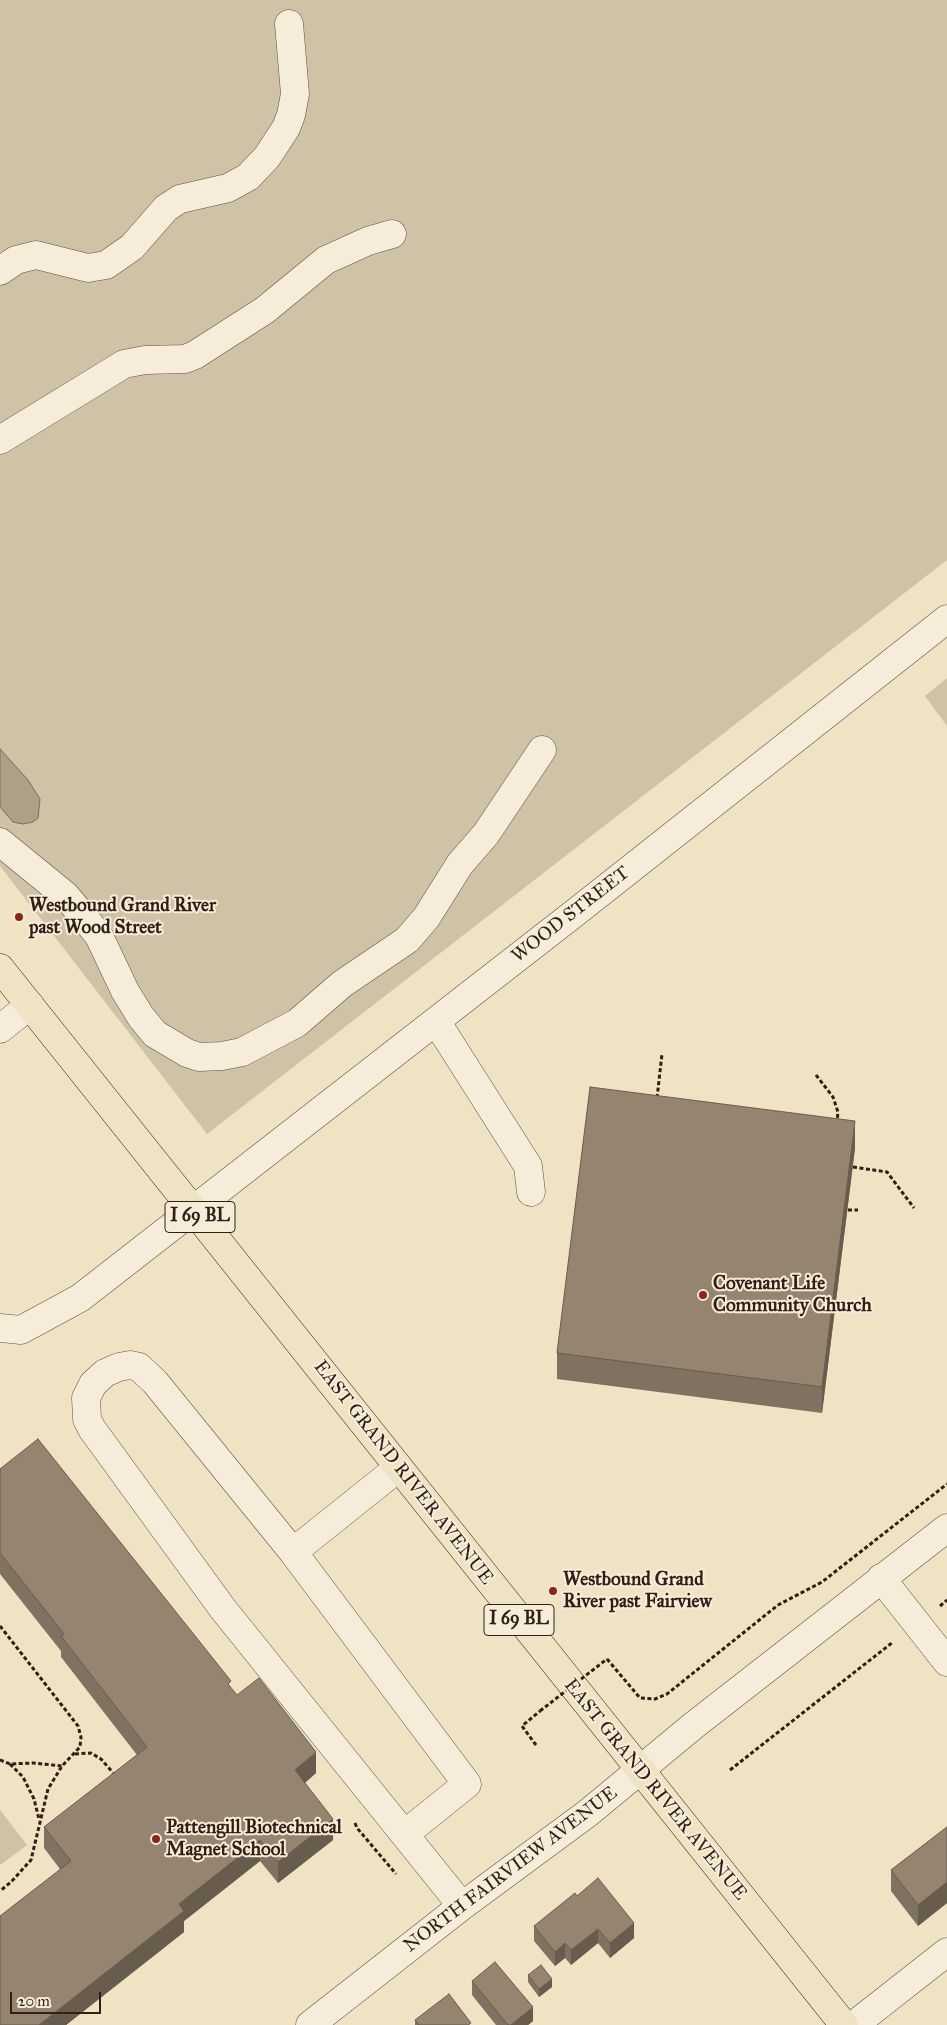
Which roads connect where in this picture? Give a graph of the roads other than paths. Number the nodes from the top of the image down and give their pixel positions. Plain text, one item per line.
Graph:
1 (289, 24) dead end
2 (392, 234) dead end
3 (0, 271) edge
4 (0, 440) edge
5 (947, 619) edge
6 (542, 750) dead end
7 (0, 842) edge
8 (0, 968) edge
9 (30, 1005) junction
10 (436, 1021) junction
11 (0, 1029) edge
12 (531, 1192) dead end
13 (194, 1208) junction
14 (0, 1328) edge
15 (398, 1468) junction
16 (947, 1528) edge
17 (293, 1552) junction
18 (881, 1578) junction
19 (947, 1662) edge
20 (640, 1772) junction
21 (406, 1833) junction
22 (462, 1906) junction
23 (947, 1952) edge
24 (310, 2025) edge
25 (844, 2025) edge
26 (854, 2025) edge

1 - 3 street
2 - 4 street
5 - 10 street, WOOD STREET
6 - 7 street
8 - 9 main road, EAST GRAND RIVER AVENUE / I 69 BL
9 - 11 street
9 - 13 main road, EAST GRAND RIVER AVENUE / I 69 BL
10 - 12 street
10 - 13 street, WOOD STREET
13 - 14 street, WOOD STREET
13 - 15 main road, EAST GRAND RIVER AVENUE / I 69 BL
15 - 17 street
15 - 20 main road, EAST GRAND RIVER AVENUE / I 69 BL
16 - 18 street, NORTH FAIRVIEW AVENUE
17 - 21 street
17 - 21 street
18 - 19 street
18 - 20 street, NORTH FAIRVIEW AVENUE
20 - 22 street, NORTH FAIRVIEW AVENUE
20 - 25 main road, EAST GRAND RIVER AVENUE / I 69 BL
21 - 22 street
22 - 24 street, NORTH FAIRVIEW AVENUE
23 - 26 street

